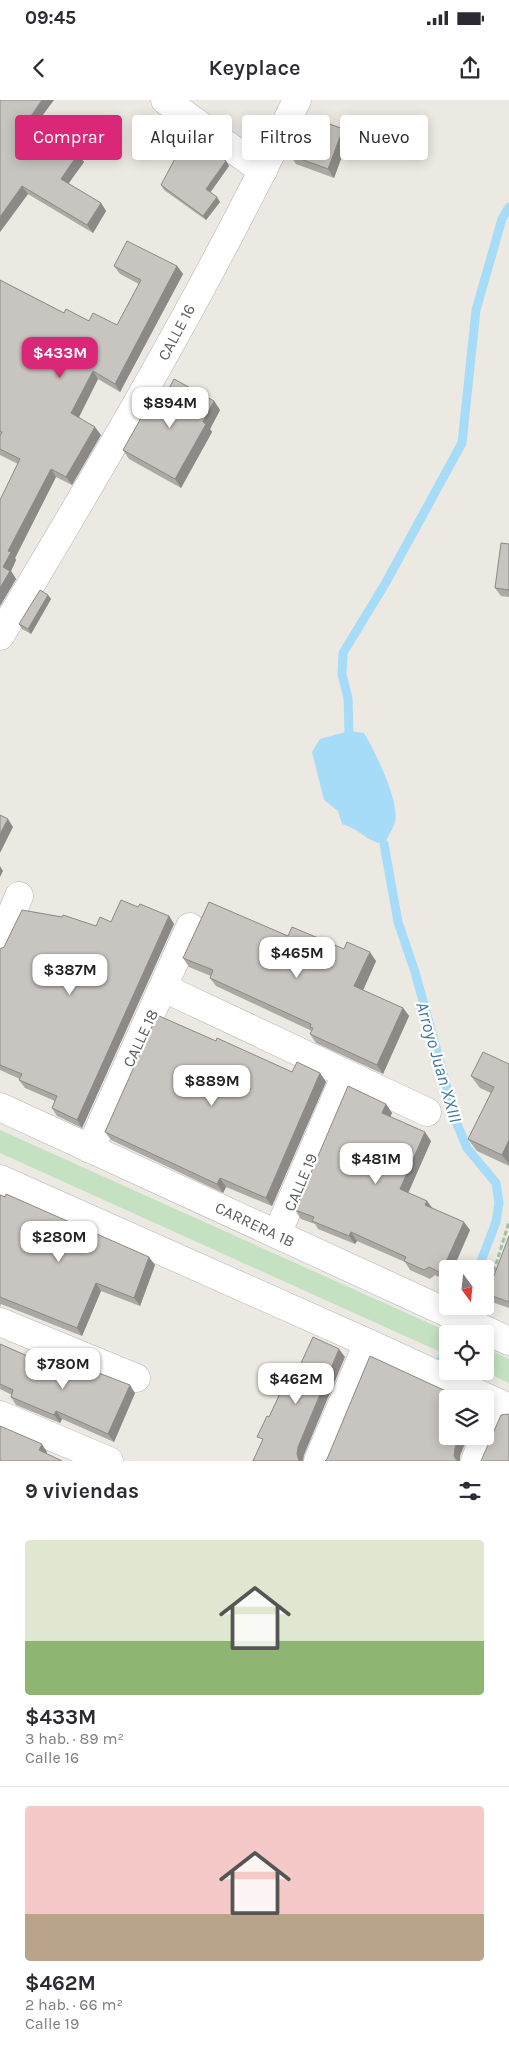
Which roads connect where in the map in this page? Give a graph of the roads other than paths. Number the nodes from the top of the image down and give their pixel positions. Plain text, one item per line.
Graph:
1 (165, 100) edge
2 (297, 100) edge
3 (263, 172) junction
4 (0, 636) edge
5 (19, 896) dead end
6 (190, 928) dead end
7 (0, 943) edge
8 (164, 988) junction
9 (346, 1074) junction
10 (0, 1107) edge
11 (427, 1112) dead end
12 (90, 1149) junction
13 (0, 1180) edge
14 (277, 1234) junction
15 (0, 1322) edge
16 (509, 1341) edge
17 (368, 1343) junction
18 (136, 1378) dead end
19 (503, 1406) edge
20 (0, 1415) edge
21 (494, 1421) edge
22 (481, 1445) edge
23 (109, 1461) edge
24 (318, 1461) edge
25 (475, 1461) edge

1 - 3 street
2 - 3 street, CALLE 16
3 - 4 street, CALLE 16
5 - 7 street
6 - 8 street, CALLE 18
8 - 9 street
8 - 12 street, CALLE 18
9 - 11 street
9 - 14 street, CALLE 19
10 - 12 street, CARRERA 1B
12 - 14 street, CARRERA 1B
13 - 17 street
14 - 16 street, CARRERA 1B
15 - 18 street
17 - 19 street
17 - 24 street
19 - 21 street
20 - 23 street
22 - 25 street

